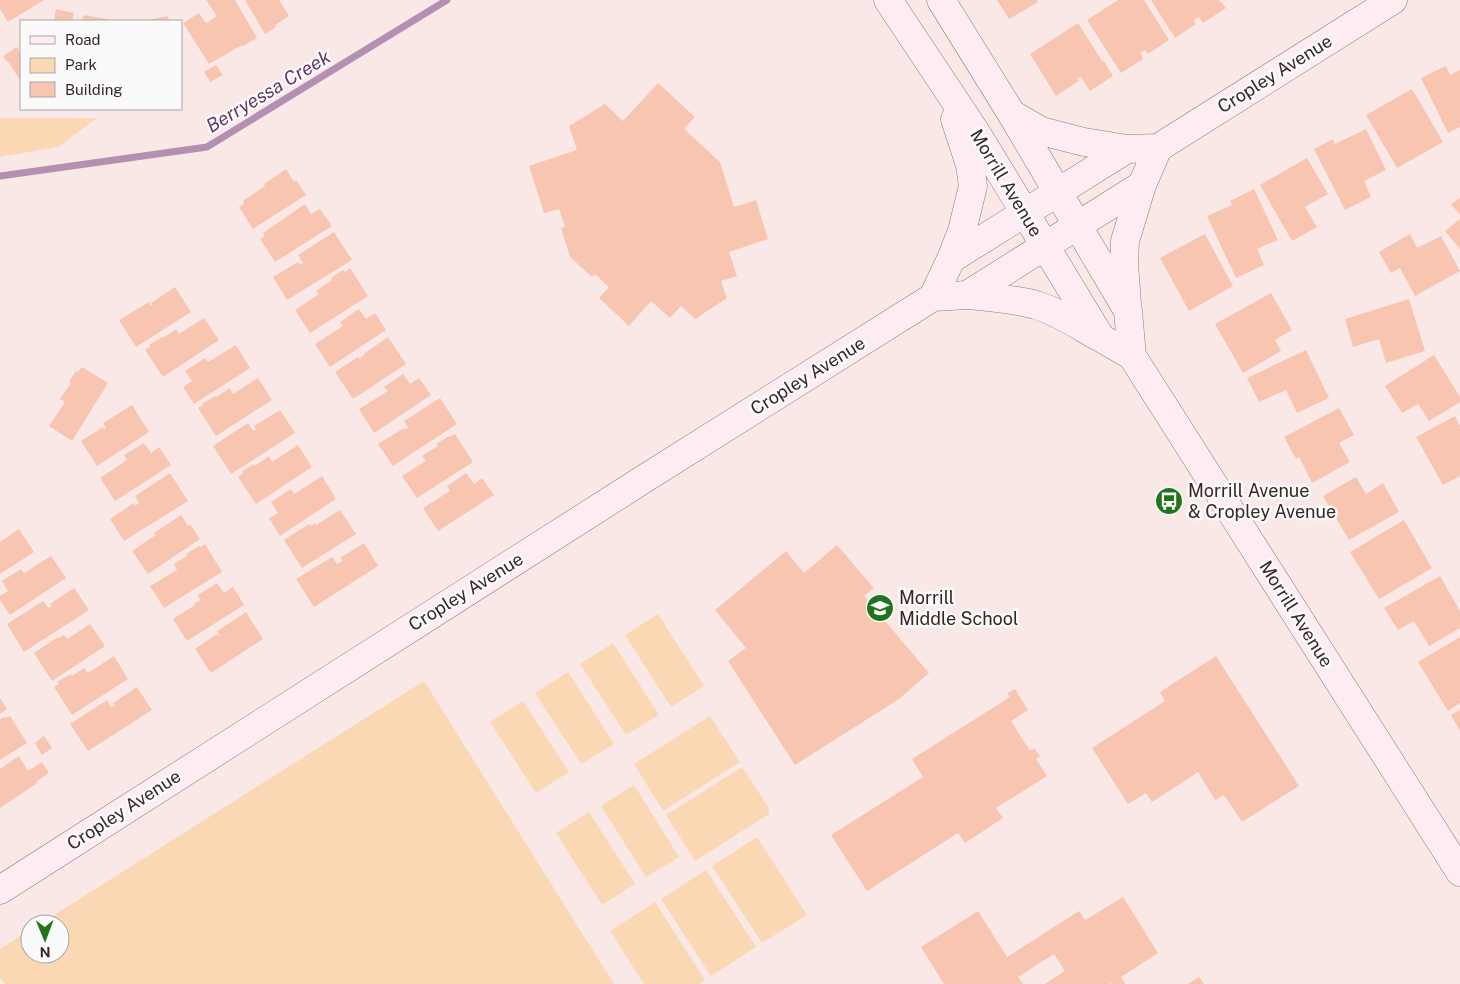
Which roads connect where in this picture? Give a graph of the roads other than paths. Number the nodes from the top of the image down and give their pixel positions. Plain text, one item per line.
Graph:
1 (888, 0) edge
2 (941, 0) edge
3 (1392, 0) edge
4 (943, 82) junction
5 (1011, 114) junction
6 (1158, 148) junction
7 (1127, 149) junction
8 (1142, 185) junction
9 (1058, 192) junction
10 (1025, 213) junction
11 (1077, 226) junction
12 (1045, 246) junction
13 (951, 259) junction
14 (967, 295) junction
15 (933, 297) junction
16 (1128, 310) junction
17 (1101, 338) junction
18 (1132, 356) junction
19 (1460, 872) edge
20 (0, 890) edge

1 - 4 street, Morrill Avenue
2 - 5 street, Morrill Avenue
3 - 6 street, Cropley Avenue
4 - 10 street, Morrill Avenue
4 - 13 street
5 - 7 street
5 - 9 street, Morrill Avenue
6 - 7 street
6 - 8 street
7 - 9 street
8 - 11 street, Cropley Avenue
8 - 16 street
9 - 10 street
9 - 11 street, Morrill Avenue
10 - 12 street, Morrill Avenue
10 - 13 street
11 - 12 street, Cropley Avenue
11 - 16 street, Morrill Avenue
12 - 14 street, Cropley Avenue
12 - 17 street, Morrill Avenue
13 - 15 street
14 - 15 street, Cropley Avenue
14 - 17 street
15 - 20 street, Cropley Avenue
16 - 18 street, Morrill Avenue
17 - 18 street, Morrill Avenue
18 - 19 street, Morrill Avenue

